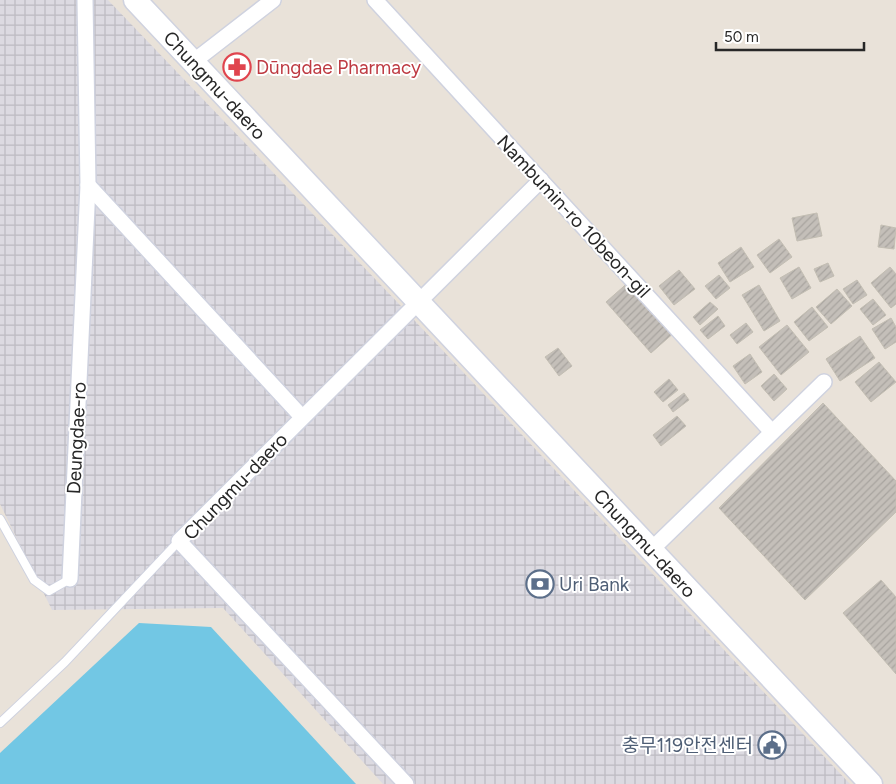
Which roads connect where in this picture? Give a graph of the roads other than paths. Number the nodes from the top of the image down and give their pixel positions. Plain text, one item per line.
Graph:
1 (85, 0) edge
2 (134, 0) edge
3 (273, 0) edge
4 (375, 0) edge
5 (193, 62) junction
6 (541, 180) junction
7 (88, 185) junction
8 (418, 301) junction
9 (824, 382) dead end
10 (302, 417) junction
11 (772, 432) junction
12 (0, 519) edge
13 (179, 541) junction
14 (651, 550) junction
15 (70, 579) joint
16 (0, 723) edge
17 (406, 784) edge
18 (871, 784) edge

1 - 7 street, Deungdae-ro
2 - 5 main road, Chungmu-daero
3 - 5 street
4 - 6 street, Nambumin-ro 10beon-gil
5 - 8 main road, Chungmu-daero
6 - 8 street, Chungmu-daero
6 - 11 street, Nambumin-ro 10beon-gil
7 - 10 street
7 - 15 street, Deungdae-ro
8 - 10 street, Chungmu-daero
8 - 14 main road, Chungmu-daero
9 - 11 street
10 - 13 street, Chungmu-daero
11 - 14 street
12 - 15 lane, Deungdae-ro
13 - 16 lane
13 - 17 street, Chungmu-daero
14 - 18 main road, Chungmu-daero

